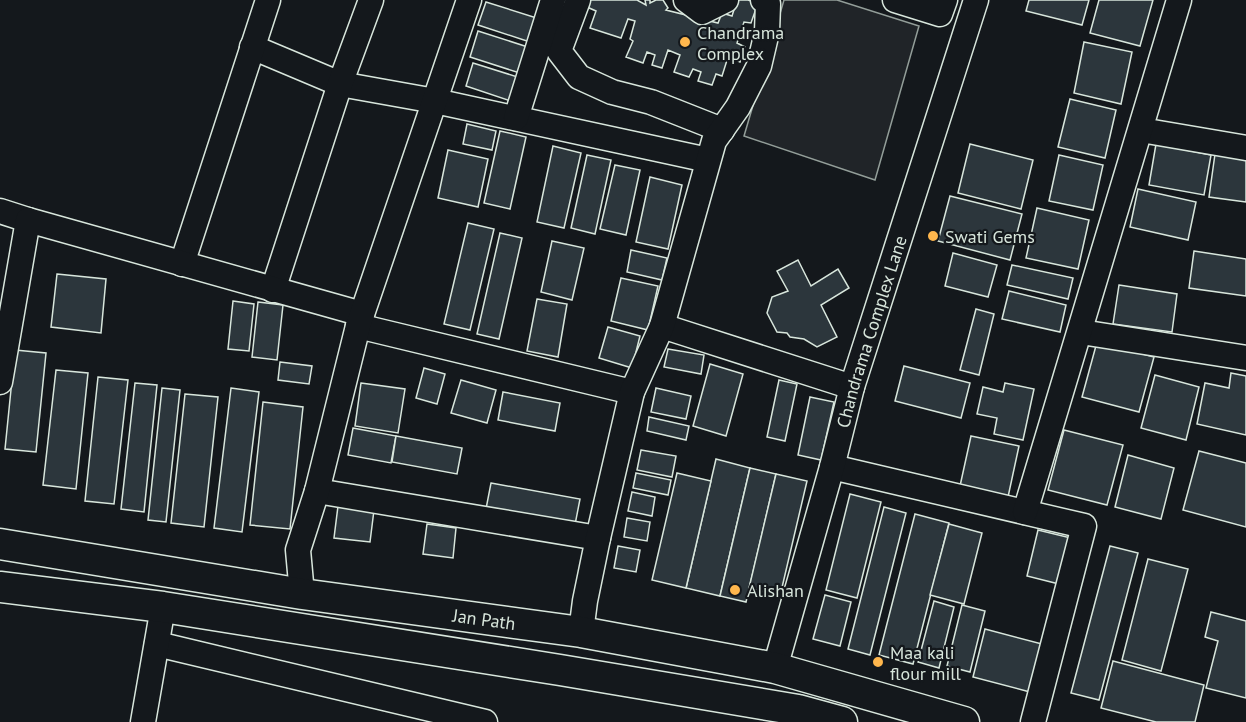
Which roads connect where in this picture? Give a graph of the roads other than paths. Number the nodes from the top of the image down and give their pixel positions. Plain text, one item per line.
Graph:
1 (268, 0) edge
2 (371, 0) edge
3 (469, 0) edge
4 (553, 0) edge
5 (578, 0) edge
6 (686, 0) edge
7 (763, 0) edge
8 (895, 0) edge
9 (945, 0) edge
10 (976, 0) edge
11 (1179, 0) edge
12 (721, 1) edge
13 (252, 47) junction
14 (340, 84) junction
15 (435, 100) junction
16 (516, 118) junction
17 (722, 130) junction
18 (1141, 130) junction
19 (1246, 148) edge
20 (708, 160) junction
21 (0, 211) edge
22 (28, 220) junction
23 (182, 264) junction
24 (273, 290) junction
25 (360, 320) junction
26 (662, 326) junction
27 (1081, 332) junction
28 (1246, 358) edge
29 (0, 382) edge
30 (852, 387) junction
31 (632, 392) junction
32 (832, 467) junction
33 (317, 491) junction
34 (1025, 512) junction
35 (598, 538) junction
36 (0, 543) edge
37 (0, 587) edge
38 (302, 594) junction
39 (163, 607) junction
40 (580, 632) junction
41 (157, 644) junction
42 (775, 668) junction
43 (143, 722) edge
44 (484, 722) edge
45 (842, 722) edge
46 (964, 722) edge
47 (1033, 722) edge

1 - 13 street
2 - 14 street
3 - 15 street
4 - 16 street
5 - 17 street
6 - 12 street
7 - 17 street
8 - 9 street
10 - 30 street, Chandrama Complex Lane
11 - 18 street
13 - 14 street
13 - 23 street
14 - 15 street
14 - 24 street
15 - 16 street
15 - 25 street
16 - 20 street
17 - 20 street
18 - 19 street
18 - 27 street
20 - 26 street
21 - 22 street
22 - 23 street
22 - 29 street
23 - 24 street
24 - 25 street
25 - 31 street
25 - 33 street
26 - 30 street
26 - 31 street
27 - 28 street
27 - 34 street
30 - 32 street, Chandrama Complex Lane
31 - 35 street
32 - 34 street
32 - 42 street, Chandrama Complex Lane
33 - 35 street
33 - 38 street
34 - 47 street
35 - 40 street
36 - 38 main road, Jan Path
37 - 39 main road
38 - 40 main road, Jan Path
39 - 41 street
39 - 45 main road
40 - 42 main road, Jan Path
41 - 43 street
41 - 44 street
42 - 46 main road, Jan Path

